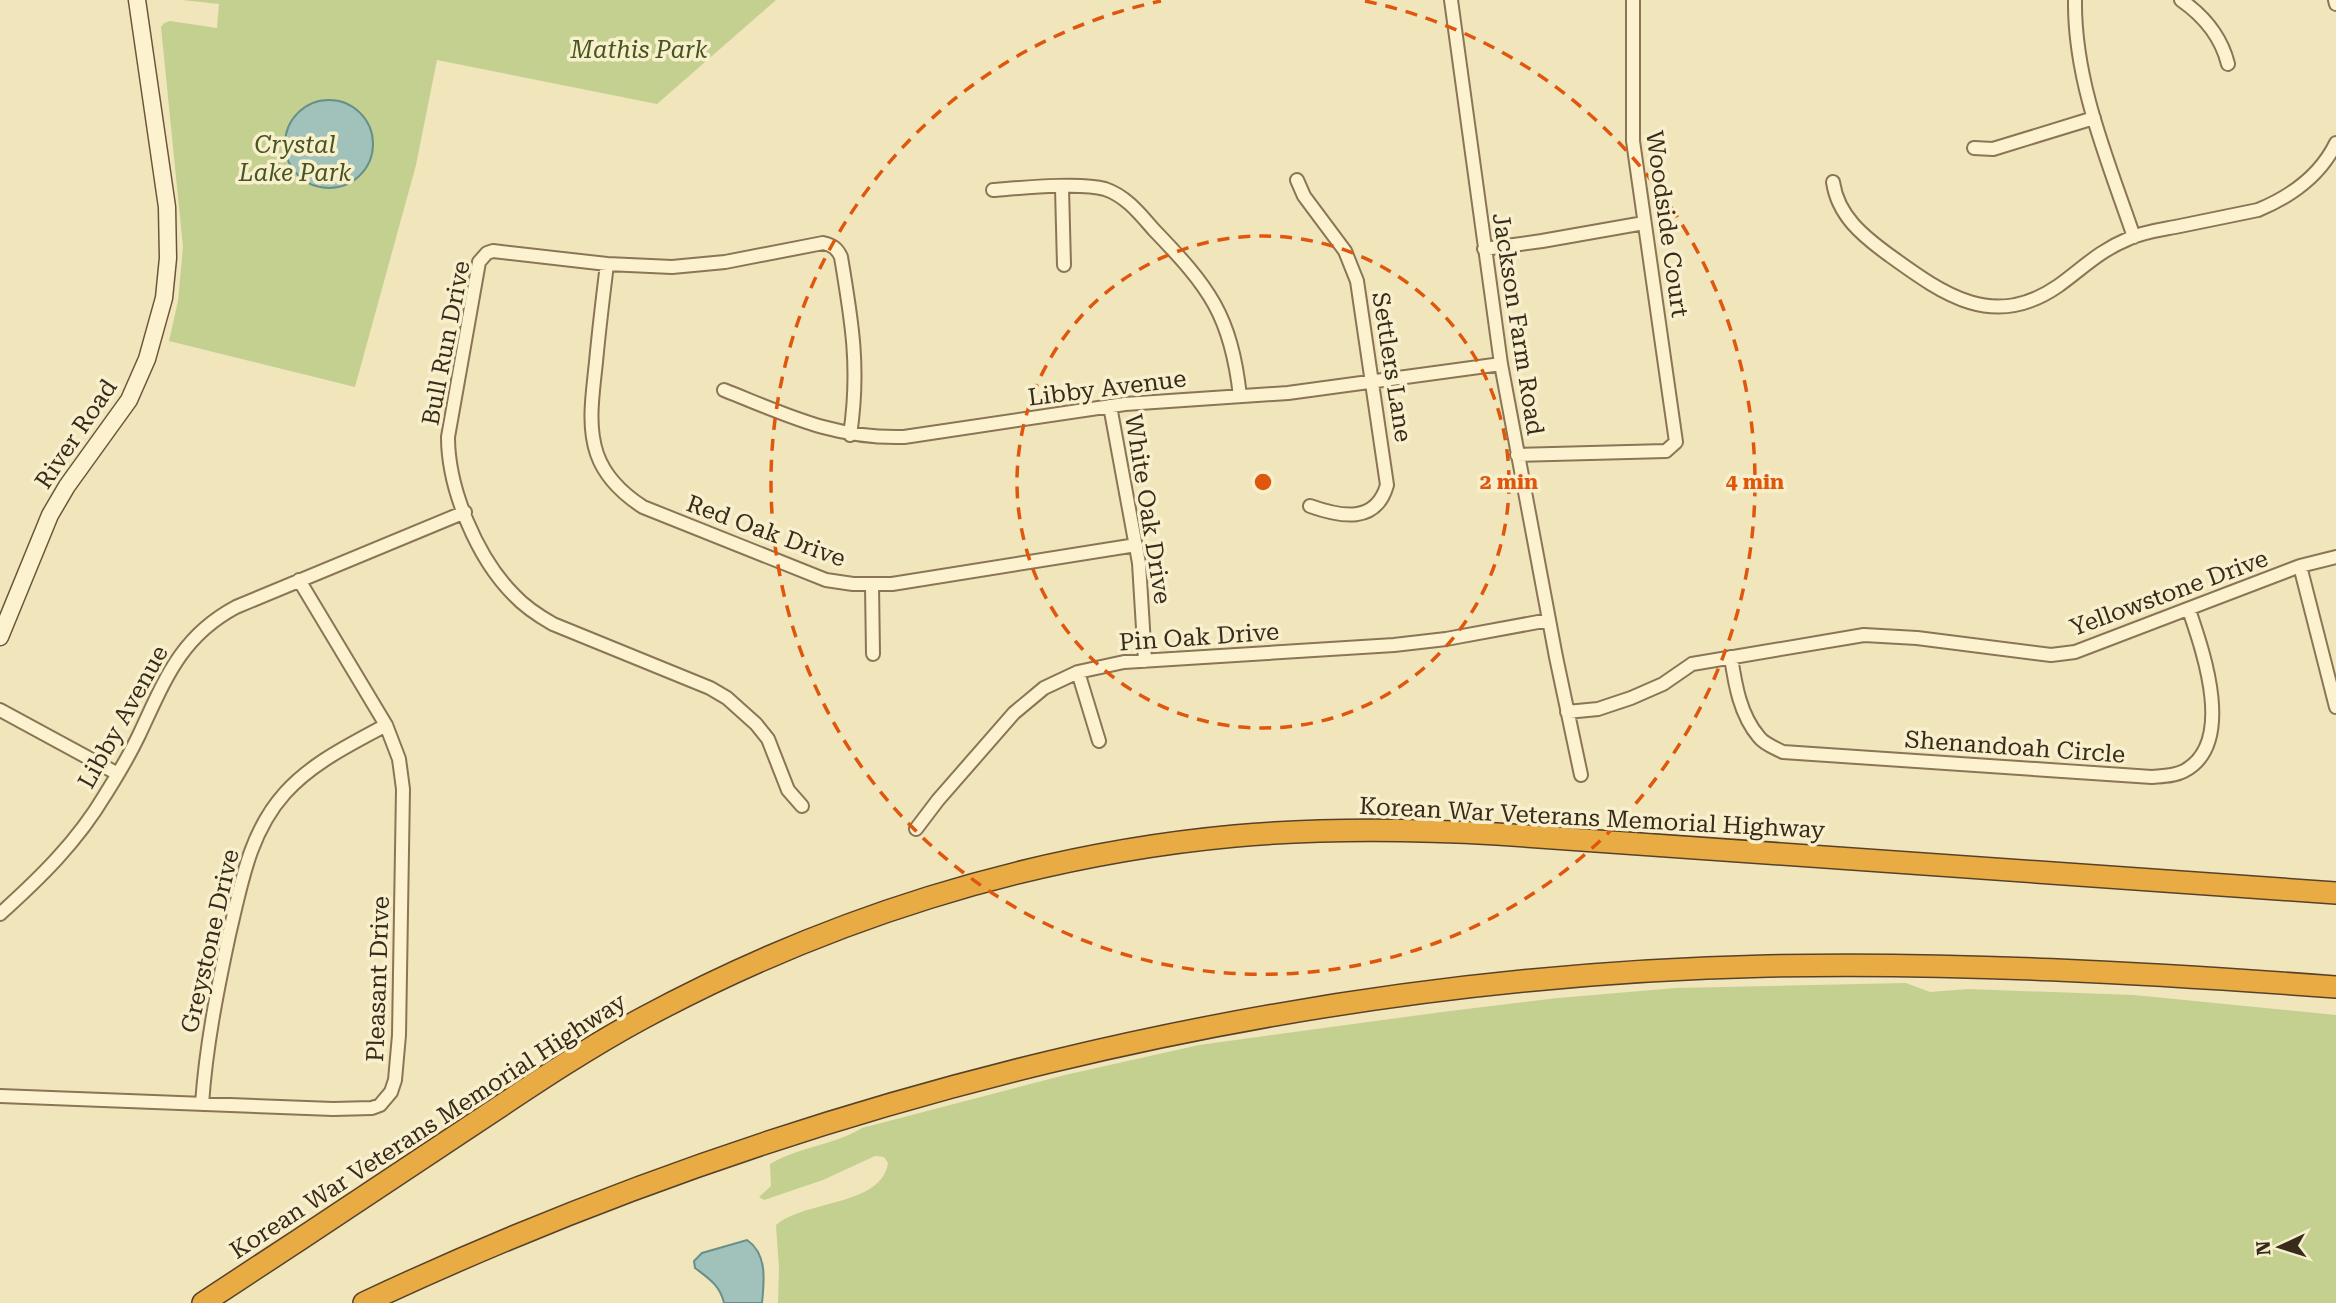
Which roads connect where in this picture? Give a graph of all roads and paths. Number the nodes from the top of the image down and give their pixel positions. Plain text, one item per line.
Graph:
1 (137, 0) edge
2 (1451, 0) edge
3 (1633, 0) edge
4 (2074, 0) edge
5 (2181, 0) edge
6 (2228, 64) dead end
7 (2094, 118) junction
8 (2336, 143) edge
9 (1973, 148) dead end
10 (1297, 180) dead end
11 (1833, 182) dead end
12 (1062, 188) junction
13 (993, 190) dead end
14 (1644, 223) junction
15 (2134, 237) junction
16 (1484, 248) junction
17 (607, 264) junction
18 (1064, 265) dead end
19 (1501, 364) junction
20 (1373, 383) junction
21 (724, 390) dead end
22 (1240, 396) junction
23 (1110, 406) junction
24 (850, 435) junction
25 (1517, 455) junction
26 (1310, 506) dead end
27 (464, 512) junction
28 (1136, 545) junction
29 (2336, 557) edge
30 (2300, 566) junction
31 (299, 580) junction
32 (872, 585) junction
33 (2189, 610) junction
34 (1549, 620) junction
35 (1, 633) edge
36 (873, 654) dead end
37 (1731, 657) junction
38 (1145, 661) junction
39 (1078, 672) junction
40 (2336, 707) edge
41 (0, 709) edge
42 (1567, 712) junction
43 (386, 725) junction
44 (1099, 741) dead end
45 (118, 774) junction
46 (1581, 775) dead end
47 (802, 806) dead end
48 (916, 828) dead end
49 (2336, 893) edge
50 (0, 914) edge
51 (2336, 987) edge
52 (0, 1096) edge
53 (202, 1104) junction
54 (203, 1303) edge
55 (364, 1303) edge

1 - 35 street, River Road
2 - 16 street, Jackson Farm Road
3 - 14 street, Woodside Court
4 - 7 street
5 - 6 street
7 - 9 street
7 - 15 street
8 - 15 street
10 - 20 street, Settlers Lane
11 - 15 street
12 - 13 street
12 - 18 street
12 - 22 street
14 - 16 street
14 - 25 street, Woodside Court
16 - 19 street, Jackson Farm Road
17 - 24 street, Bull Run Drive
17 - 27 street, Bull Run Drive
17 - 32 street, Red Oak Drive
19 - 20 street, Libby Avenue
19 - 25 street, Jackson Farm Road
20 - 22 street, Libby Avenue
20 - 26 street, Settlers Lane
21 - 24 street, Libby Avenue
22 - 23 street, Libby Avenue
23 - 24 street, Libby Avenue
23 - 28 street, White Oak Drive
25 - 34 street, Jackson Farm Road
27 - 31 street, Libby Avenue
27 - 47 street, Bull Run Drive
28 - 32 street, Red Oak Drive
28 - 38 street, White Oak Drive
29 - 30 street, Yellowstone Drive
30 - 33 street, Yellowstone Drive
30 - 40 street
31 - 43 street, Pleasant Drive
31 - 45 street, Libby Avenue
32 - 36 street
33 - 37 street, Yellowstone Drive
33 - 37 street, Shenandoah Circle
34 - 38 street, Pin Oak Drive
34 - 42 street, Jackson Farm Road
37 - 42 street, Yellowstone Drive
38 - 39 street, Pin Oak Drive
39 - 44 street
39 - 48 street, Pin Oak Drive
41 - 45 street
42 - 46 street, Jackson Farm Road
43 - 53 street, Greystone Drive
43 - 53 street, Pleasant Drive
45 - 50 street, Libby Avenue
49 - 54 highway, Korean War Veterans Memorial Highway
51 - 55 highway
52 - 53 street, Pleasant Drive

